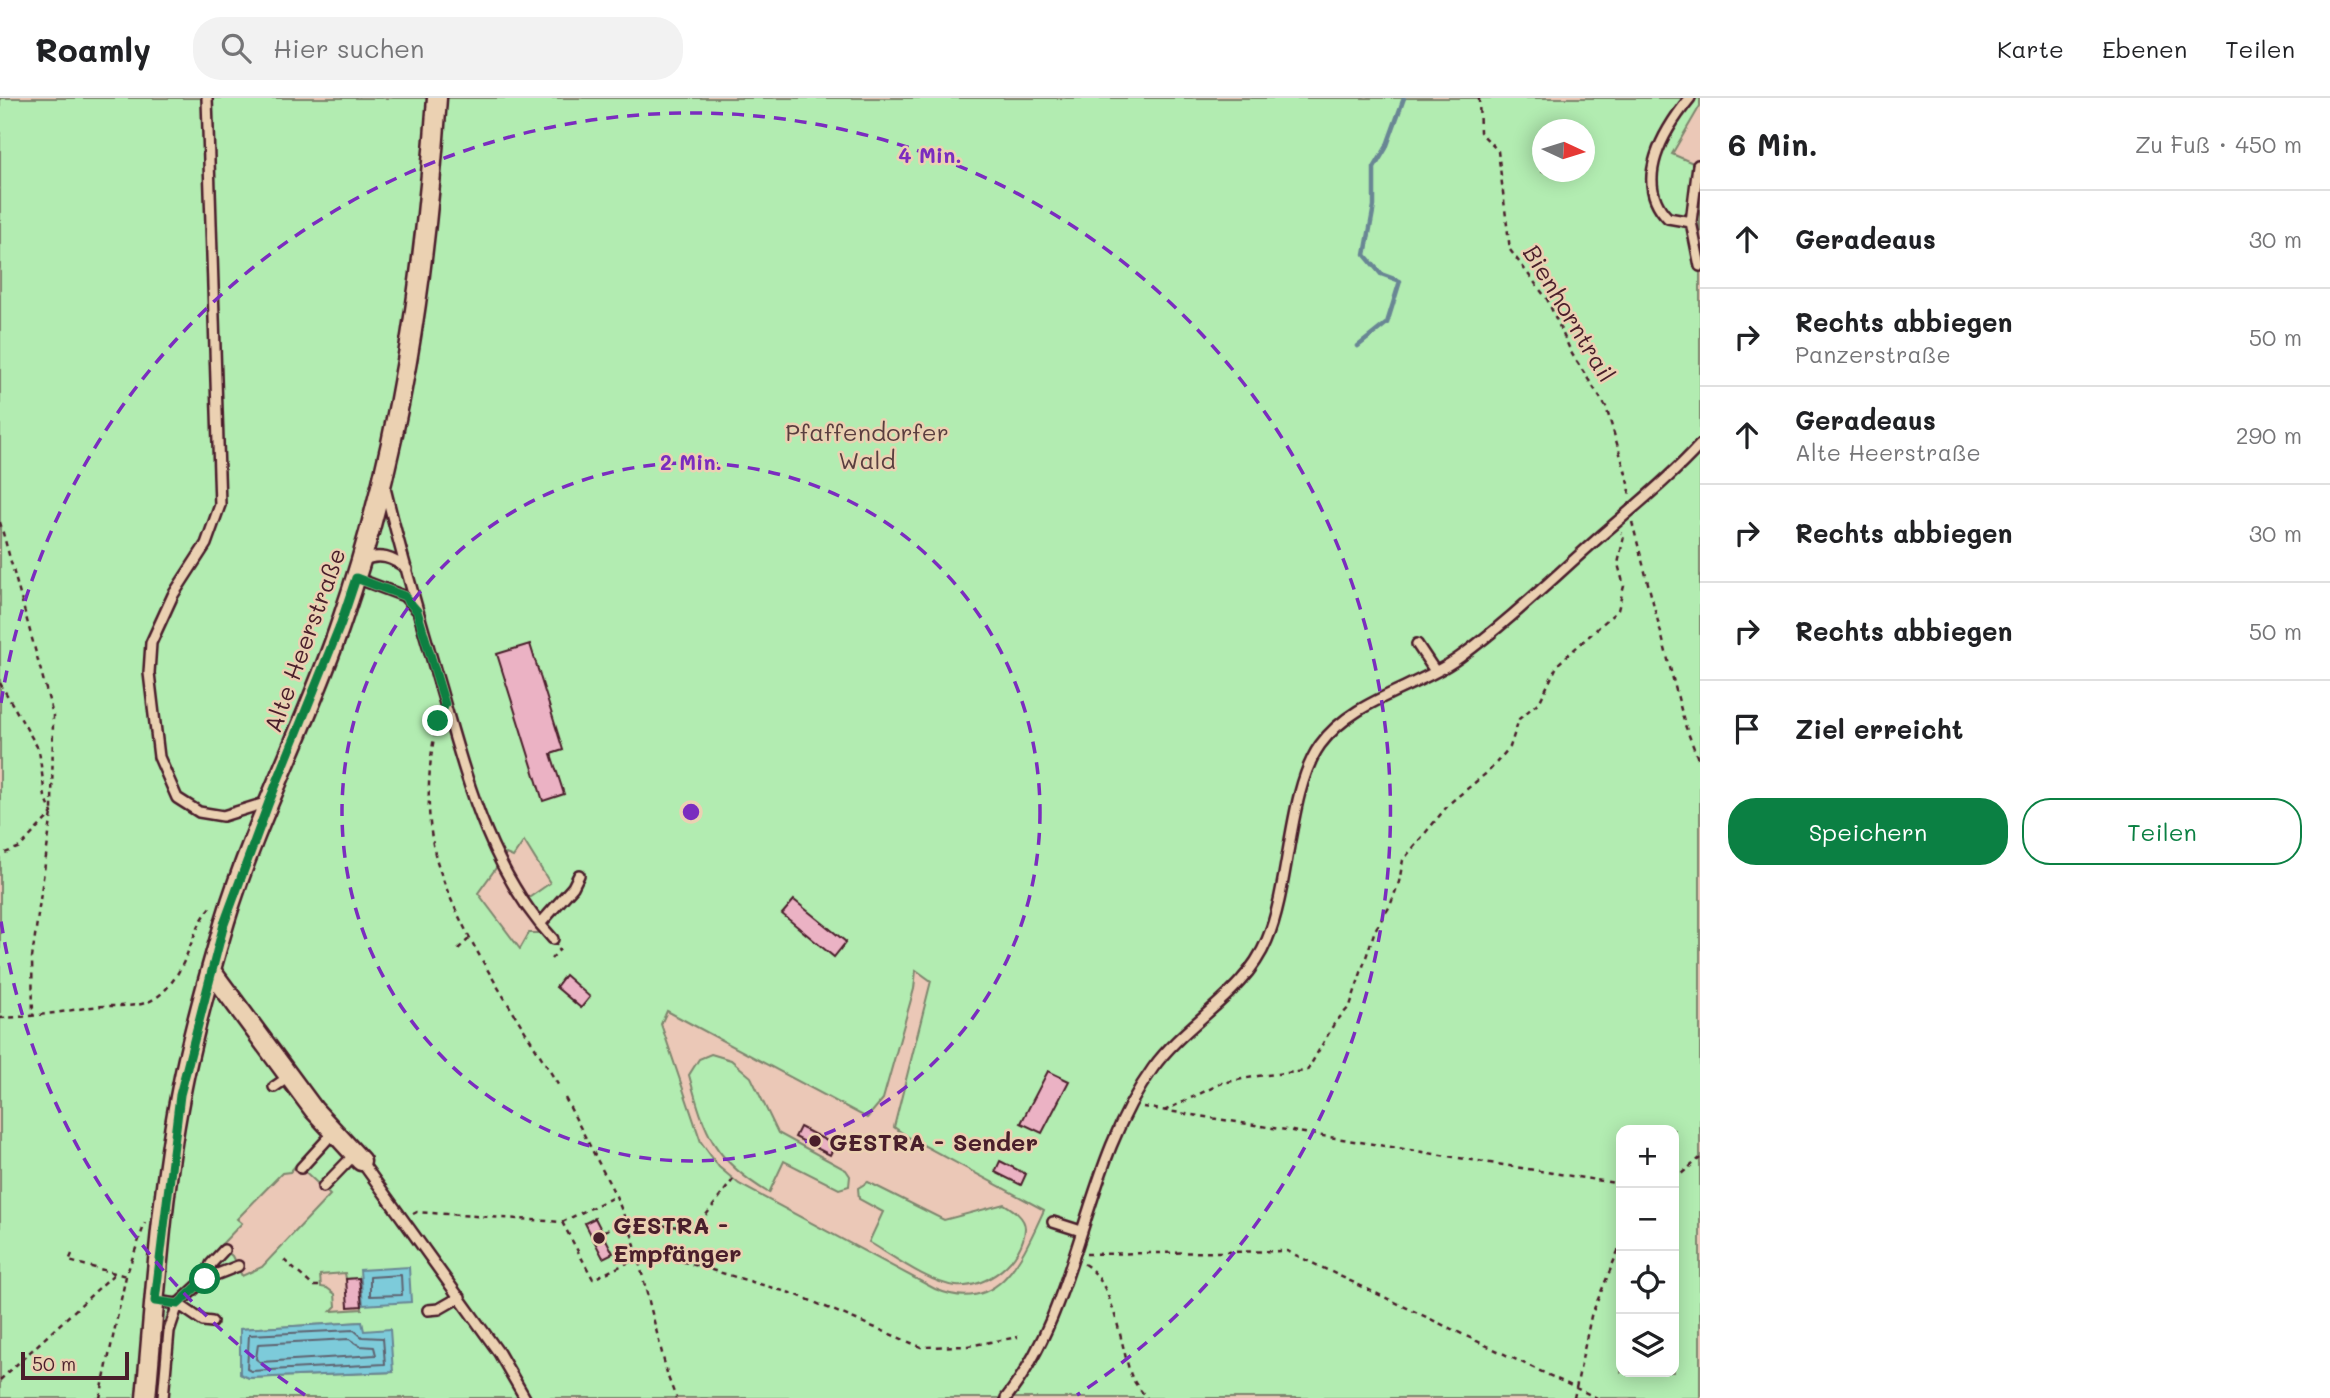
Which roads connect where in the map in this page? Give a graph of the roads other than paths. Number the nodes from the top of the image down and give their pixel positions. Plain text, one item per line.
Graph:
1 (207, 98) edge
2 (437, 98) edge
3 (1690, 98) edge
4 (1698, 165) dead end
5 (1691, 222) junction
6 (1700, 266) edge
7 (1700, 446) edge
8 (382, 477) junction
9 (358, 570) junction
10 (408, 570) junction
11 (417, 611) junction
12 (1417, 644) dead end
13 (1436, 671) junction
14 (269, 802) junction
15 (579, 875) dead end
16 (540, 924) junction
17 (553, 939) dead end
18 (212, 972) junction
19 (290, 1076) junction
20 (274, 1087) dead end
21 (333, 1133) junction
22 (358, 1158) junction
23 (301, 1168) dead end
24 (323, 1187) dead end
25 (1053, 1222) dead end
26 (1081, 1231) junction
27 (224, 1250) dead end
28 (238, 1266) dead end
29 (205, 1279) junction
30 (460, 1297) junction
31 (155, 1301) junction
32 (178, 1304) junction
33 (428, 1310) dead end
34 (212, 1322) dead end
35 (146, 1398) edge
36 (163, 1398) edge
37 (525, 1398) edge
38 (1006, 1398) edge

1 - 14 lane
2 - 8 street, Alte Heerstraße
3 - 5 lane
4 - 5 lane
5 - 6 lane
7 - 13 lane
8 - 9 street, Alte Heerstraße
8 - 10 lane
9 - 10 lane
9 - 11 lane
9 - 14 street, Alte Heerstraße
10 - 11 lane
11 - 16 lane
12 - 13 lane
13 - 26 lane
14 - 18 street, Alte Heerstraße
15 - 16 lane
16 - 17 lane
18 - 19 street
18 - 31 street, Alte Heerstraße
19 - 20 lane
19 - 21 street
21 - 22 street
21 - 23 lane
22 - 24 lane
22 - 30 lane
25 - 26 lane
26 - 38 lane
27 - 29 lane
28 - 29 lane
29 - 32 lane
30 - 33 lane
30 - 37 lane
31 - 32 lane
31 - 35 street, Alte Heerstraße
32 - 34 lane
32 - 36 lane

